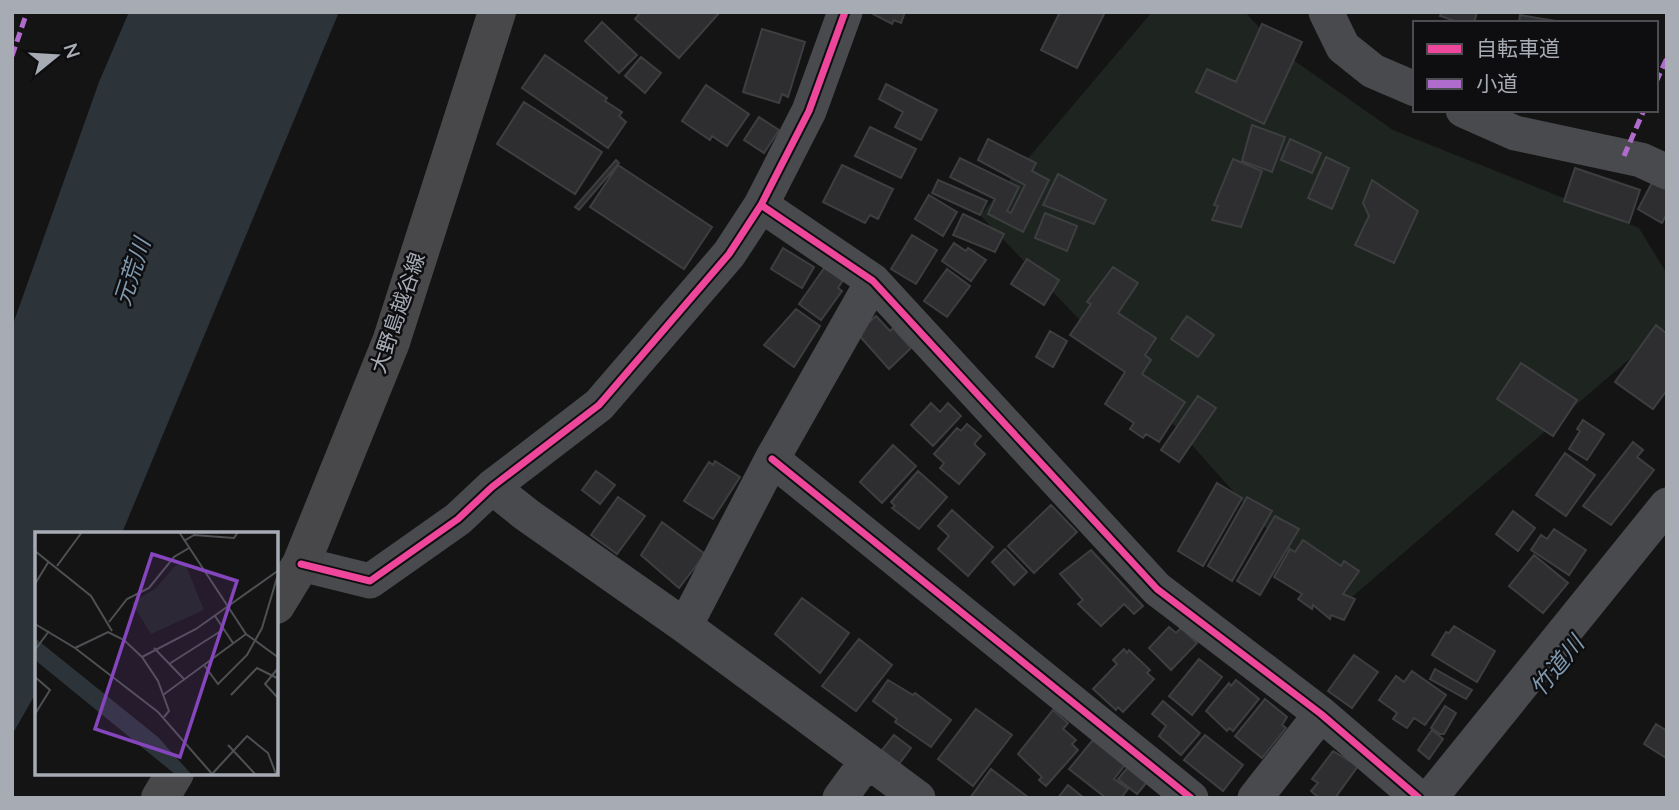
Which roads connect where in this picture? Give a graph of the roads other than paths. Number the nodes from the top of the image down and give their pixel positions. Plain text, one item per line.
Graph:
1 (497, 12) edge
2 (845, 12) edge
3 (1326, 12) edge
4 (1413, 88) edge
5 (1468, 112) edge
6 (1667, 173) edge
7 (761, 205) junction
8 (873, 281) junction
9 (772, 459) junction
10 (492, 487) junction
11 (1667, 505) edge
12 (301, 564) junction
13 (278, 602) edge
14 (685, 626) junction
15 (1321, 714) junction
16 (867, 761) junction
17 (174, 775) edge
18 (160, 798) edge
19 (841, 798) edge
20 (918, 798) edge
21 (1191, 798) edge
22 (1255, 798) edge
23 (1419, 798) edge
24 (1430, 798) edge

1 - 12 main road, 大野島越谷線
2 - 7 street
3 - 4 street
5 - 6 street
7 - 8 street
7 - 10 street
8 - 9 street
8 - 15 street
9 - 14 street
9 - 21 street
10 - 12 street
10 - 14 street
11 - 24 street
12 - 13 main road, 大野島越谷線
14 - 16 street
15 - 22 street
15 - 23 street
16 - 19 street
16 - 20 street
17 - 18 main road

